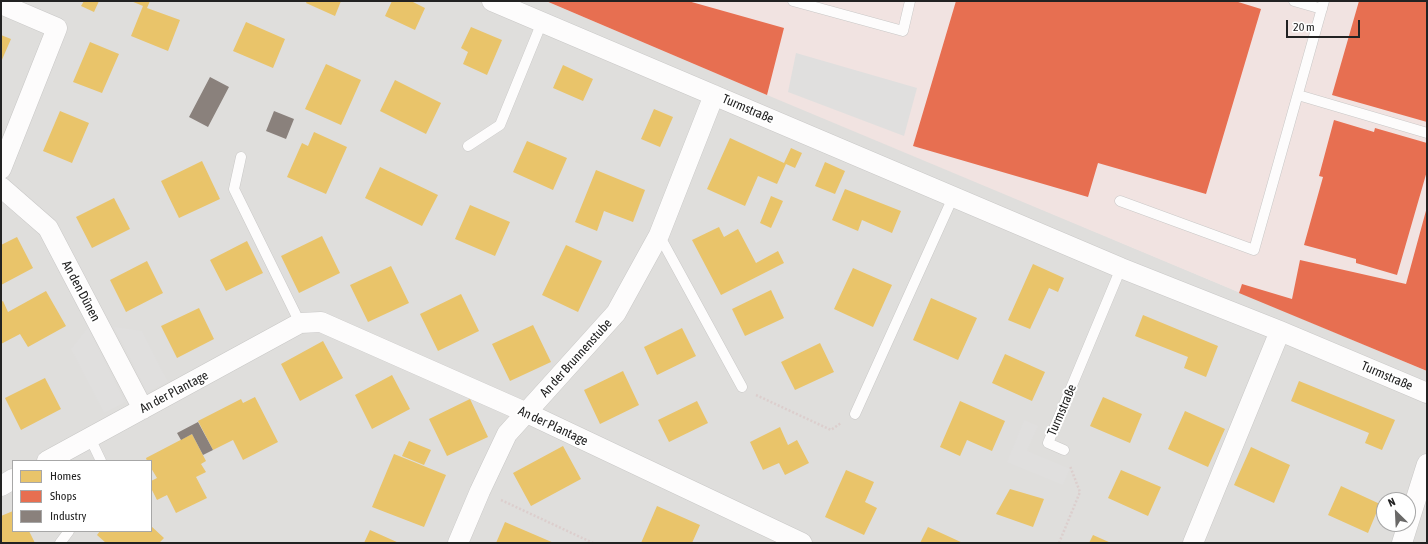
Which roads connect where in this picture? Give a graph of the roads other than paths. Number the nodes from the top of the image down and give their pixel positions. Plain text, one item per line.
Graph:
1 (492, 1) edge
2 (793, 1) edge
3 (910, 1) edge
4 (1294, 1) edge
5 (1, 4) edge
6 (1323, 5) edge
7 (542, 22) junction
8 (714, 95) junction
9 (1298, 95) junction
10 (1427, 133) edge
11 (468, 146) dead end
12 (241, 157) dead end
13 (1, 169) edge
14 (1, 187) edge
15 (954, 195) junction
16 (1120, 201) dead end
17 (659, 235) junction
18 (1121, 268) junction
19 (300, 323) junction
20 (1280, 331) junction
21 (742, 387) road end
22 (1427, 393) edge
23 (143, 409) junction
24 (527, 413) junction
25 (855, 414) road end
26 (90, 438) junction
27 (1064, 450) road end
28 (49, 460) edge
29 (101, 460) edge
30 (1427, 464) edge
31 (12, 480) edge
32 (1, 486) edge
33 (1416, 499) edge
34 (68, 532) edge
35 (1405, 532) edge
36 (60, 543) edge
37 (458, 543) edge
38 (802, 543) edge
39 (1193, 543) edge
40 (1402, 543) edge

1 - 7 street, Turmstraße
2 - 3 lane
4 - 6 lane
5 - 13 street
6 - 9 lane
7 - 8 street, Turmstraße
7 - 11 lane
8 - 15 street, Turmstraße
8 - 17 street, An der Brunnenstube
9 - 10 lane
9 - 16 lane
12 - 19 lane
14 - 23 street, An den Dünen
15 - 18 street, Turmstraße
15 - 25 lane
17 - 21 lane
17 - 24 street, An der Brunnenstube
18 - 20 street, Turmstraße
18 - 27 lane, Turmstraße
19 - 23 street, An der Plantage
19 - 24 street, An der Plantage
20 - 22 street, Turmstraße
20 - 39 street
23 - 26 street, An der Plantage
24 - 37 street, An der Brunnenstube
24 - 38 street, An der Plantage
26 - 28 street, An der Plantage
26 - 29 lane
30 - 33 street
31 - 32 street
34 - 36 lane
35 - 40 street

